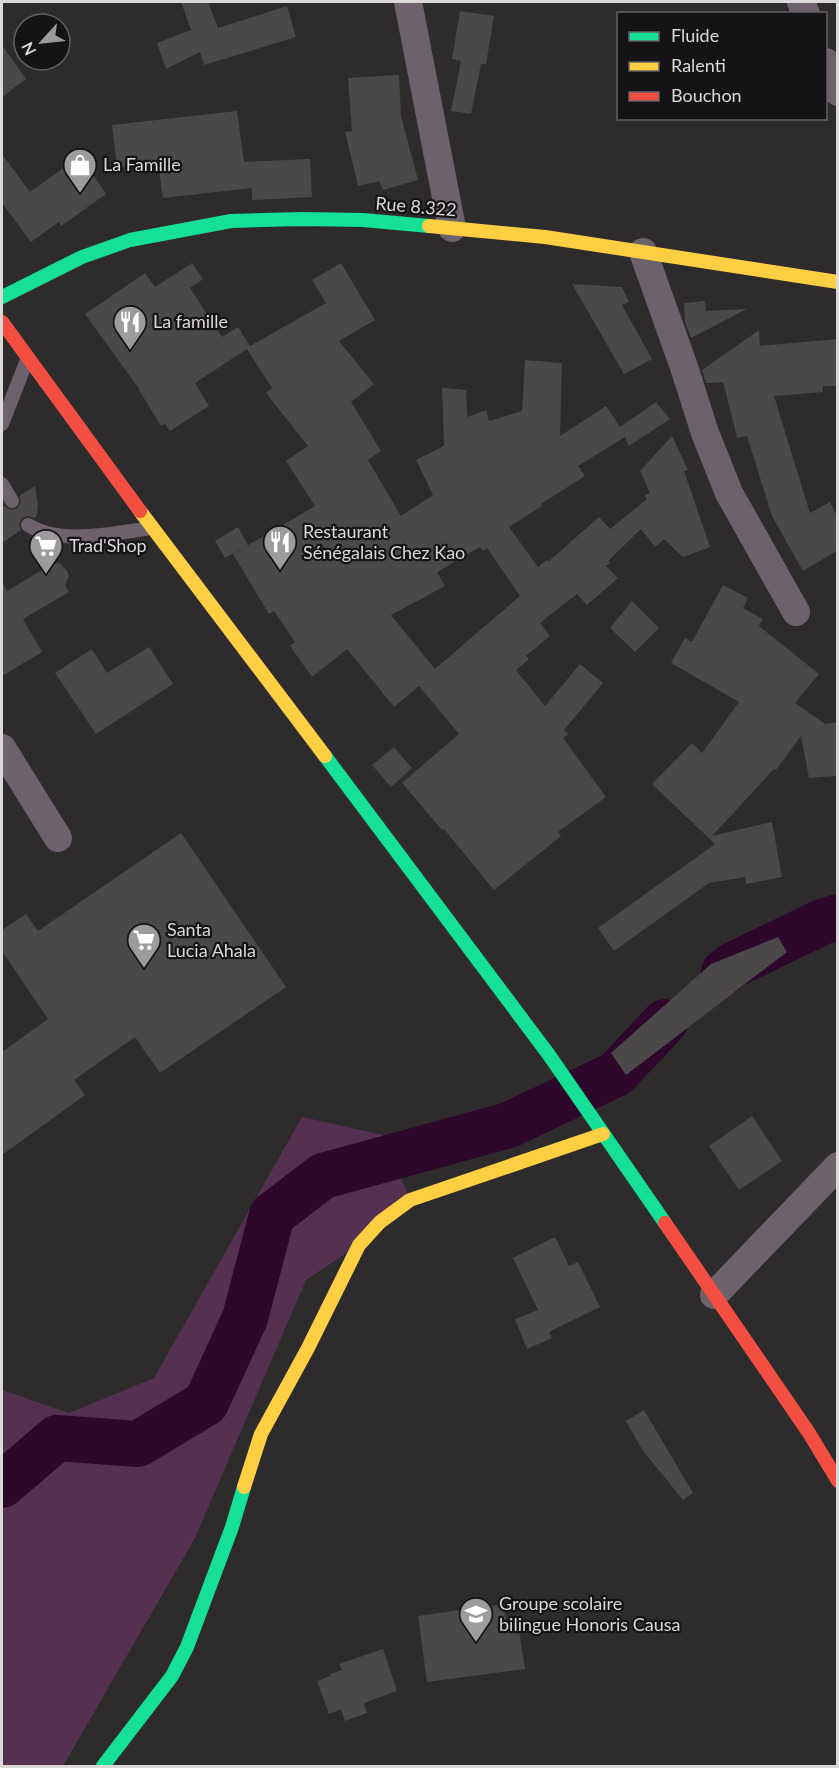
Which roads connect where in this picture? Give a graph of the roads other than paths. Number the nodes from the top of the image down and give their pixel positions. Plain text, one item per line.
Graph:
1 (408, 2) edge
2 (827, 67) edge
3 (837, 92) edge
4 (452, 228) junction
5 (643, 252) junction
6 (837, 282) edge
7 (2, 297) edge
8 (2, 322) edge
9 (27, 358) junction
10 (2, 424) edge
11 (2, 484) edge
12 (12, 501) dead end
13 (28, 525) dead end
14 (152, 528) junction
15 (796, 612) dead end
16 (2, 748) edge
17 (58, 838) dead end
18 (603, 1134) junction
19 (837, 1166) edge
20 (714, 1295) junction
21 (837, 1481) edge
22 (103, 1767) edge

1 - 4 street
2 - 3 street
4 - 5 main road, Rue 8.322
4 - 7 main road, Rue 8.322
5 - 6 main road, Rue 8.322
5 - 15 street
8 - 9 main road
9 - 10 lane
9 - 14 main road
11 - 12 lane
13 - 14 lane
14 - 18 main road
16 - 17 street
18 - 20 main road
18 - 22 main road
19 - 20 street
20 - 21 main road

